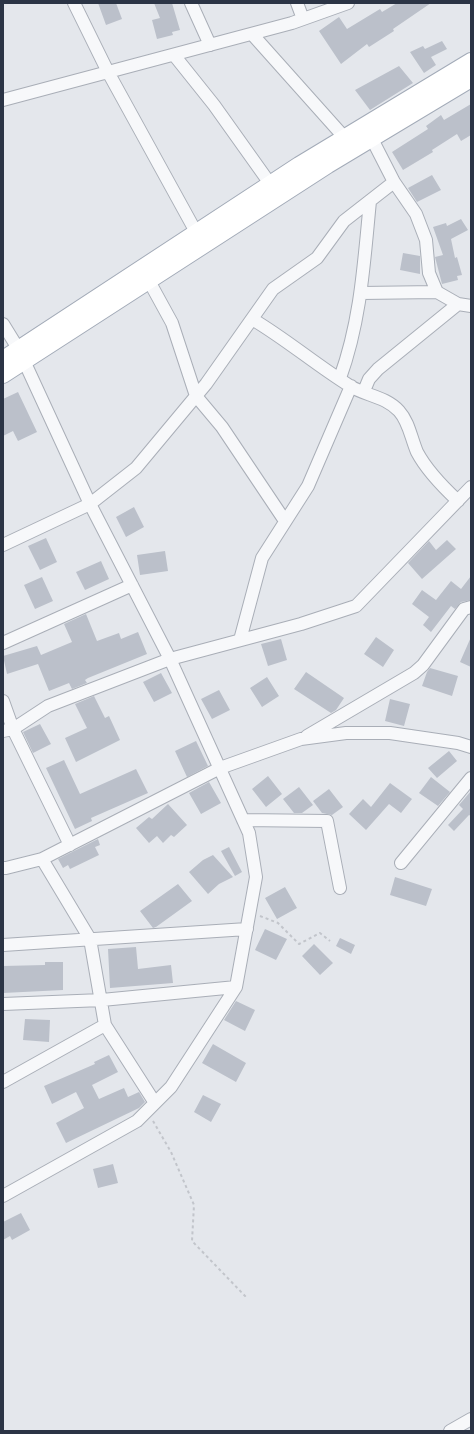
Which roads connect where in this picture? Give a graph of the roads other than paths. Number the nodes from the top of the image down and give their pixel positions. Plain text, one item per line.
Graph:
1 (74, 3) edge
2 (191, 3) edge
3 (297, 3) edge
4 (348, 3) edge
5 (303, 19) junction
6 (252, 34) junction
7 (210, 45) junction
8 (174, 55) junction
9 (471, 60) edge
10 (108, 72) junction
11 (471, 80) edge
12 (3, 100) edge
13 (344, 137) junction
14 (372, 139) junction
15 (394, 182) junction
16 (271, 185) junction
17 (370, 201) junction
18 (196, 232) junction
19 (150, 281) junction
20 (437, 292) junction
21 (361, 294) junction
22 (458, 304) junction
23 (471, 306) edge
24 (252, 319) junction
25 (3, 324) edge
26 (22, 356) junction
27 (3, 359) edge
28 (3, 375) edge
29 (340, 378) junction
30 (351, 386) junction
31 (364, 391) junction
32 (196, 396) junction
33 (471, 487) edge
34 (458, 501) junction
35 (90, 504) junction
36 (285, 521) junction
37 (3, 545) edge
38 (132, 585) junction
39 (471, 607) edge
40 (240, 640) junction
41 (3, 643) edge
42 (170, 659) junction
43 (3, 701) edge
44 (8, 730) edge
45 (301, 739) junction
46 (471, 747) edge
47 (220, 768) junction
48 (471, 778) edge
49 (243, 820) junction
50 (70, 845) junction
51 (42, 859) junction
52 (401, 863) dead end
53 (3, 868) edge
54 (340, 888) dead end
55 (247, 929) junction
56 (90, 939) junction
57 (3, 945) edge
58 (236, 987) junction
59 (102, 1000) junction
60 (3, 1004) edge
61 (106, 1025) junction
62 (3, 1082) edge
63 (151, 1107) junction
64 (3, 1196) edge
65 (471, 1419) edge
66 (450, 1431) edge

1 - 10 street
2 - 7 street
3 - 5 street
4 - 5 street
5 - 6 street
6 - 7 street
6 - 13 street
7 - 8 street
8 - 10 street
8 - 16 street
9 - 13 main road
10 - 12 street
10 - 18 street
11 - 14 main road
13 - 16 main road
14 - 15 street
14 - 19 main road
15 - 17 street
15 - 20 street
16 - 18 main road
17 - 21 street
17 - 24 street
18 - 26 main road
19 - 26 main road
19 - 32 street
20 - 21 street
20 - 22 street
21 - 29 street
22 - 23 street
22 - 31 street
24 - 29 street
24 - 32 street
25 - 26 street
26 - 27 main road
26 - 28 main road
26 - 35 street
29 - 30 street
30 - 31 street
30 - 36 street
31 - 34 street
32 - 35 street
32 - 36 street
33 - 34 street
34 - 40 street
35 - 37 street
35 - 38 street
36 - 40 street
38 - 41 street
38 - 42 street
39 - 45 street
40 - 42 street
42 - 44 street
42 - 47 street
43 - 44 street
44 - 50 street
45 - 46 street
45 - 47 street
47 - 49 street
47 - 50 street
48 - 52 street
49 - 54 street
49 - 55 street
50 - 51 street
51 - 53 street
51 - 56 street
55 - 56 street
55 - 58 street
56 - 57 street
56 - 59 street
58 - 59 street
58 - 63 street
59 - 60 street
59 - 61 street
61 - 62 street
61 - 63 street
63 - 64 street
65 - 66 street

